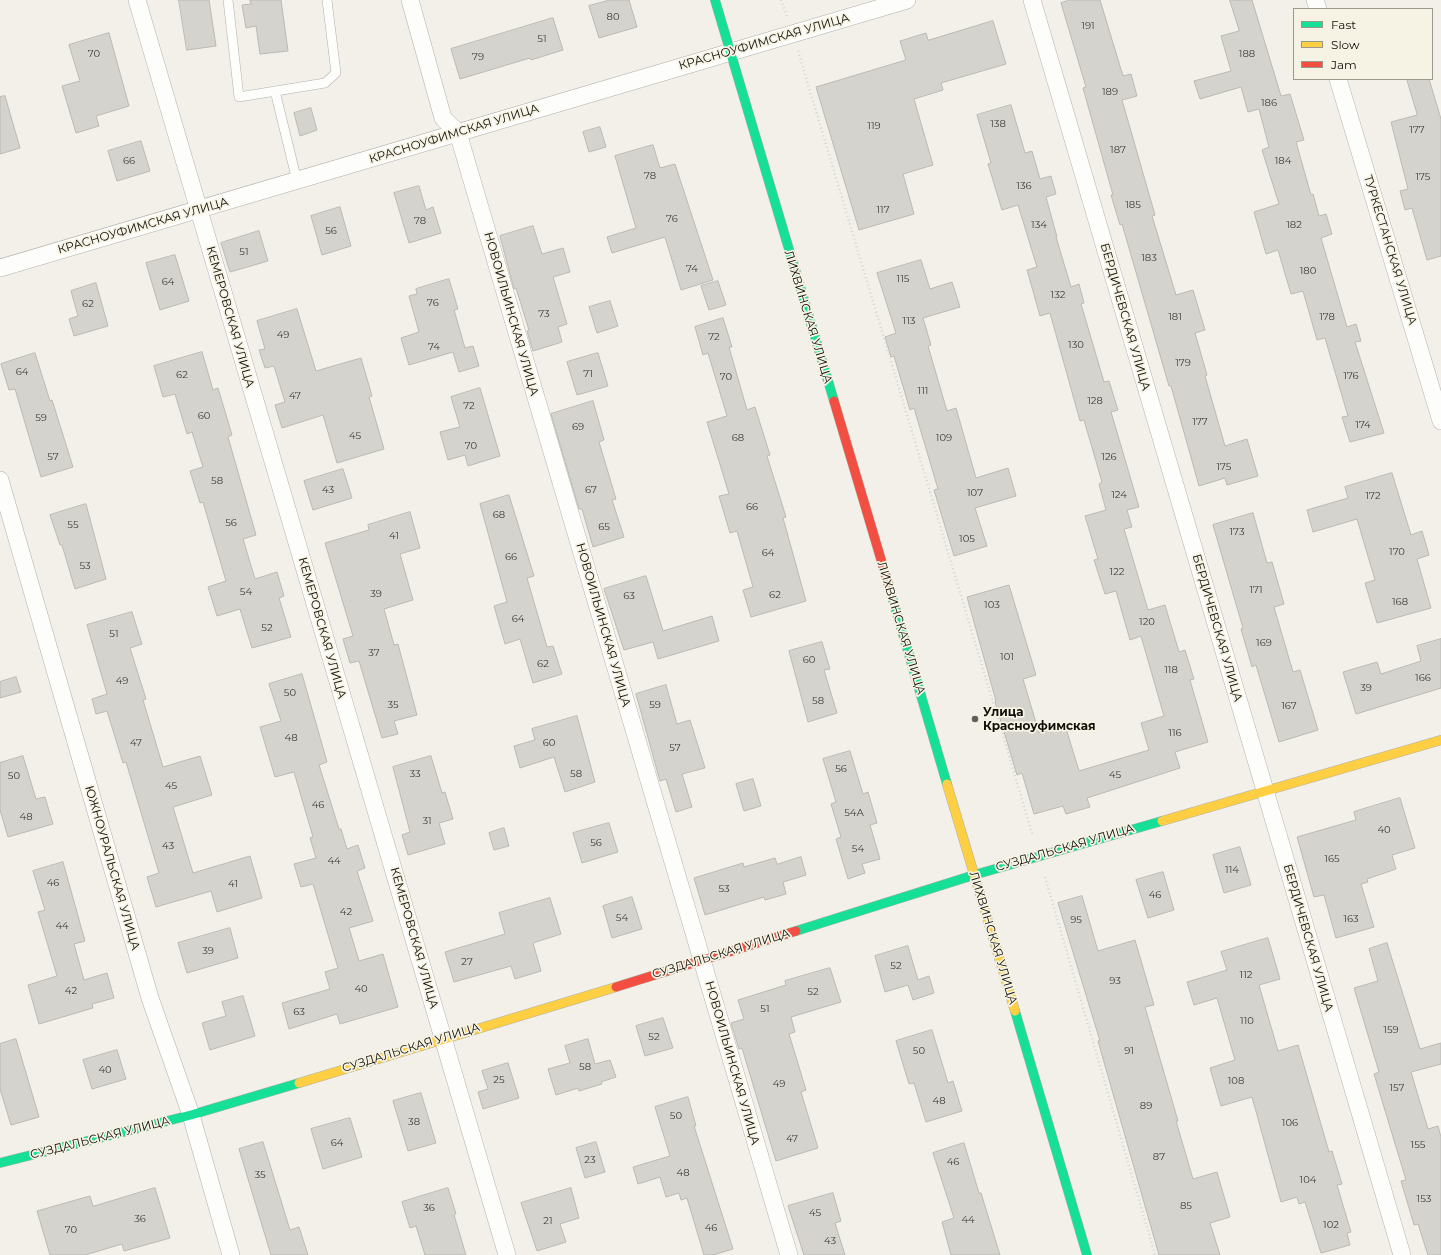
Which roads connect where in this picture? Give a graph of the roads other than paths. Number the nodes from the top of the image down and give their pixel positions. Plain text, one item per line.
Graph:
1 (137, 0) edge
2 (228, 0) edge
3 (327, 0) edge
4 (410, 0) edge
5 (715, 0) edge
6 (907, 0) edge
7 (1032, 0) edge
8 (730, 52) junction
9 (1338, 80) edge
10 (275, 91) junction
11 (458, 133) junction
12 (297, 181) junction
13 (199, 210) junction
14 (0, 268) edge
15 (1441, 421) edge
16 (0, 480) edge
17 (1441, 740) edge
18 (1264, 790) junction
19 (974, 875) junction
20 (702, 961) junction
21 (444, 1038) junction
22 (191, 1115) junction
23 (0, 1163) edge
24 (231, 1255) edge
25 (507, 1255) edge
26 (789, 1255) edge
27 (1087, 1255) edge
28 (1402, 1255) edge

1 - 13 street, КЕМЕРОВСКАЯ УЛИЦА
2 - 10 lane
3 - 10 lane
4 - 11 street, НОВОИЛЬИНСКАЯ УЛИЦА
5 - 8 street, ЛИХВИНСКАЯ УЛИЦА
6 - 8 street, КРАСНОУФИМСКАЯ УЛИЦА
7 - 18 street, БЕРДИЧЕВСКАЯ УЛИЦА
8 - 11 street, КРАСНОУФИМСКАЯ УЛИЦА
8 - 19 street, ЛИХВИНСКАЯ УЛИЦА
9 - 15 street, ТУРКЕСТАНСКАЯ УЛИЦА
10 - 12 lane
11 - 12 street, КРАСНОУФИМСКАЯ УЛИЦА
11 - 20 street, НОВОИЛЬИНСКАЯ УЛИЦА
12 - 13 street, КРАСНОУФИМСКАЯ УЛИЦА
13 - 14 street, КРАСНОУФИМСКАЯ УЛИЦА
13 - 21 street, КЕМЕРОВСКАЯ УЛИЦА
16 - 22 street, ЮЖНОУРАЛЬСКАЯ УЛИЦА
17 - 18 street, СУЗДАЛЬСКАЯ УЛИЦА
18 - 19 street, СУЗДАЛЬСКАЯ УЛИЦА
18 - 28 street, БЕРДИЧЕВСКАЯ УЛИЦА
19 - 20 street, СУЗДАЛЬСКАЯ УЛИЦА
19 - 27 street, ЛИХВИНСКАЯ УЛИЦА
20 - 21 street, СУЗДАЛЬСКАЯ УЛИЦА
20 - 26 street, НОВОИЛЬИНСКАЯ УЛИЦА
21 - 22 street, СУЗДАЛЬСКАЯ УЛИЦА
21 - 25 street, КЕМЕРОВСКАЯ УЛИЦА
22 - 23 street, СУЗДАЛЬСКАЯ УЛИЦА
22 - 24 street, ЮЖНОУРАЛЬСКАЯ УЛИЦА

